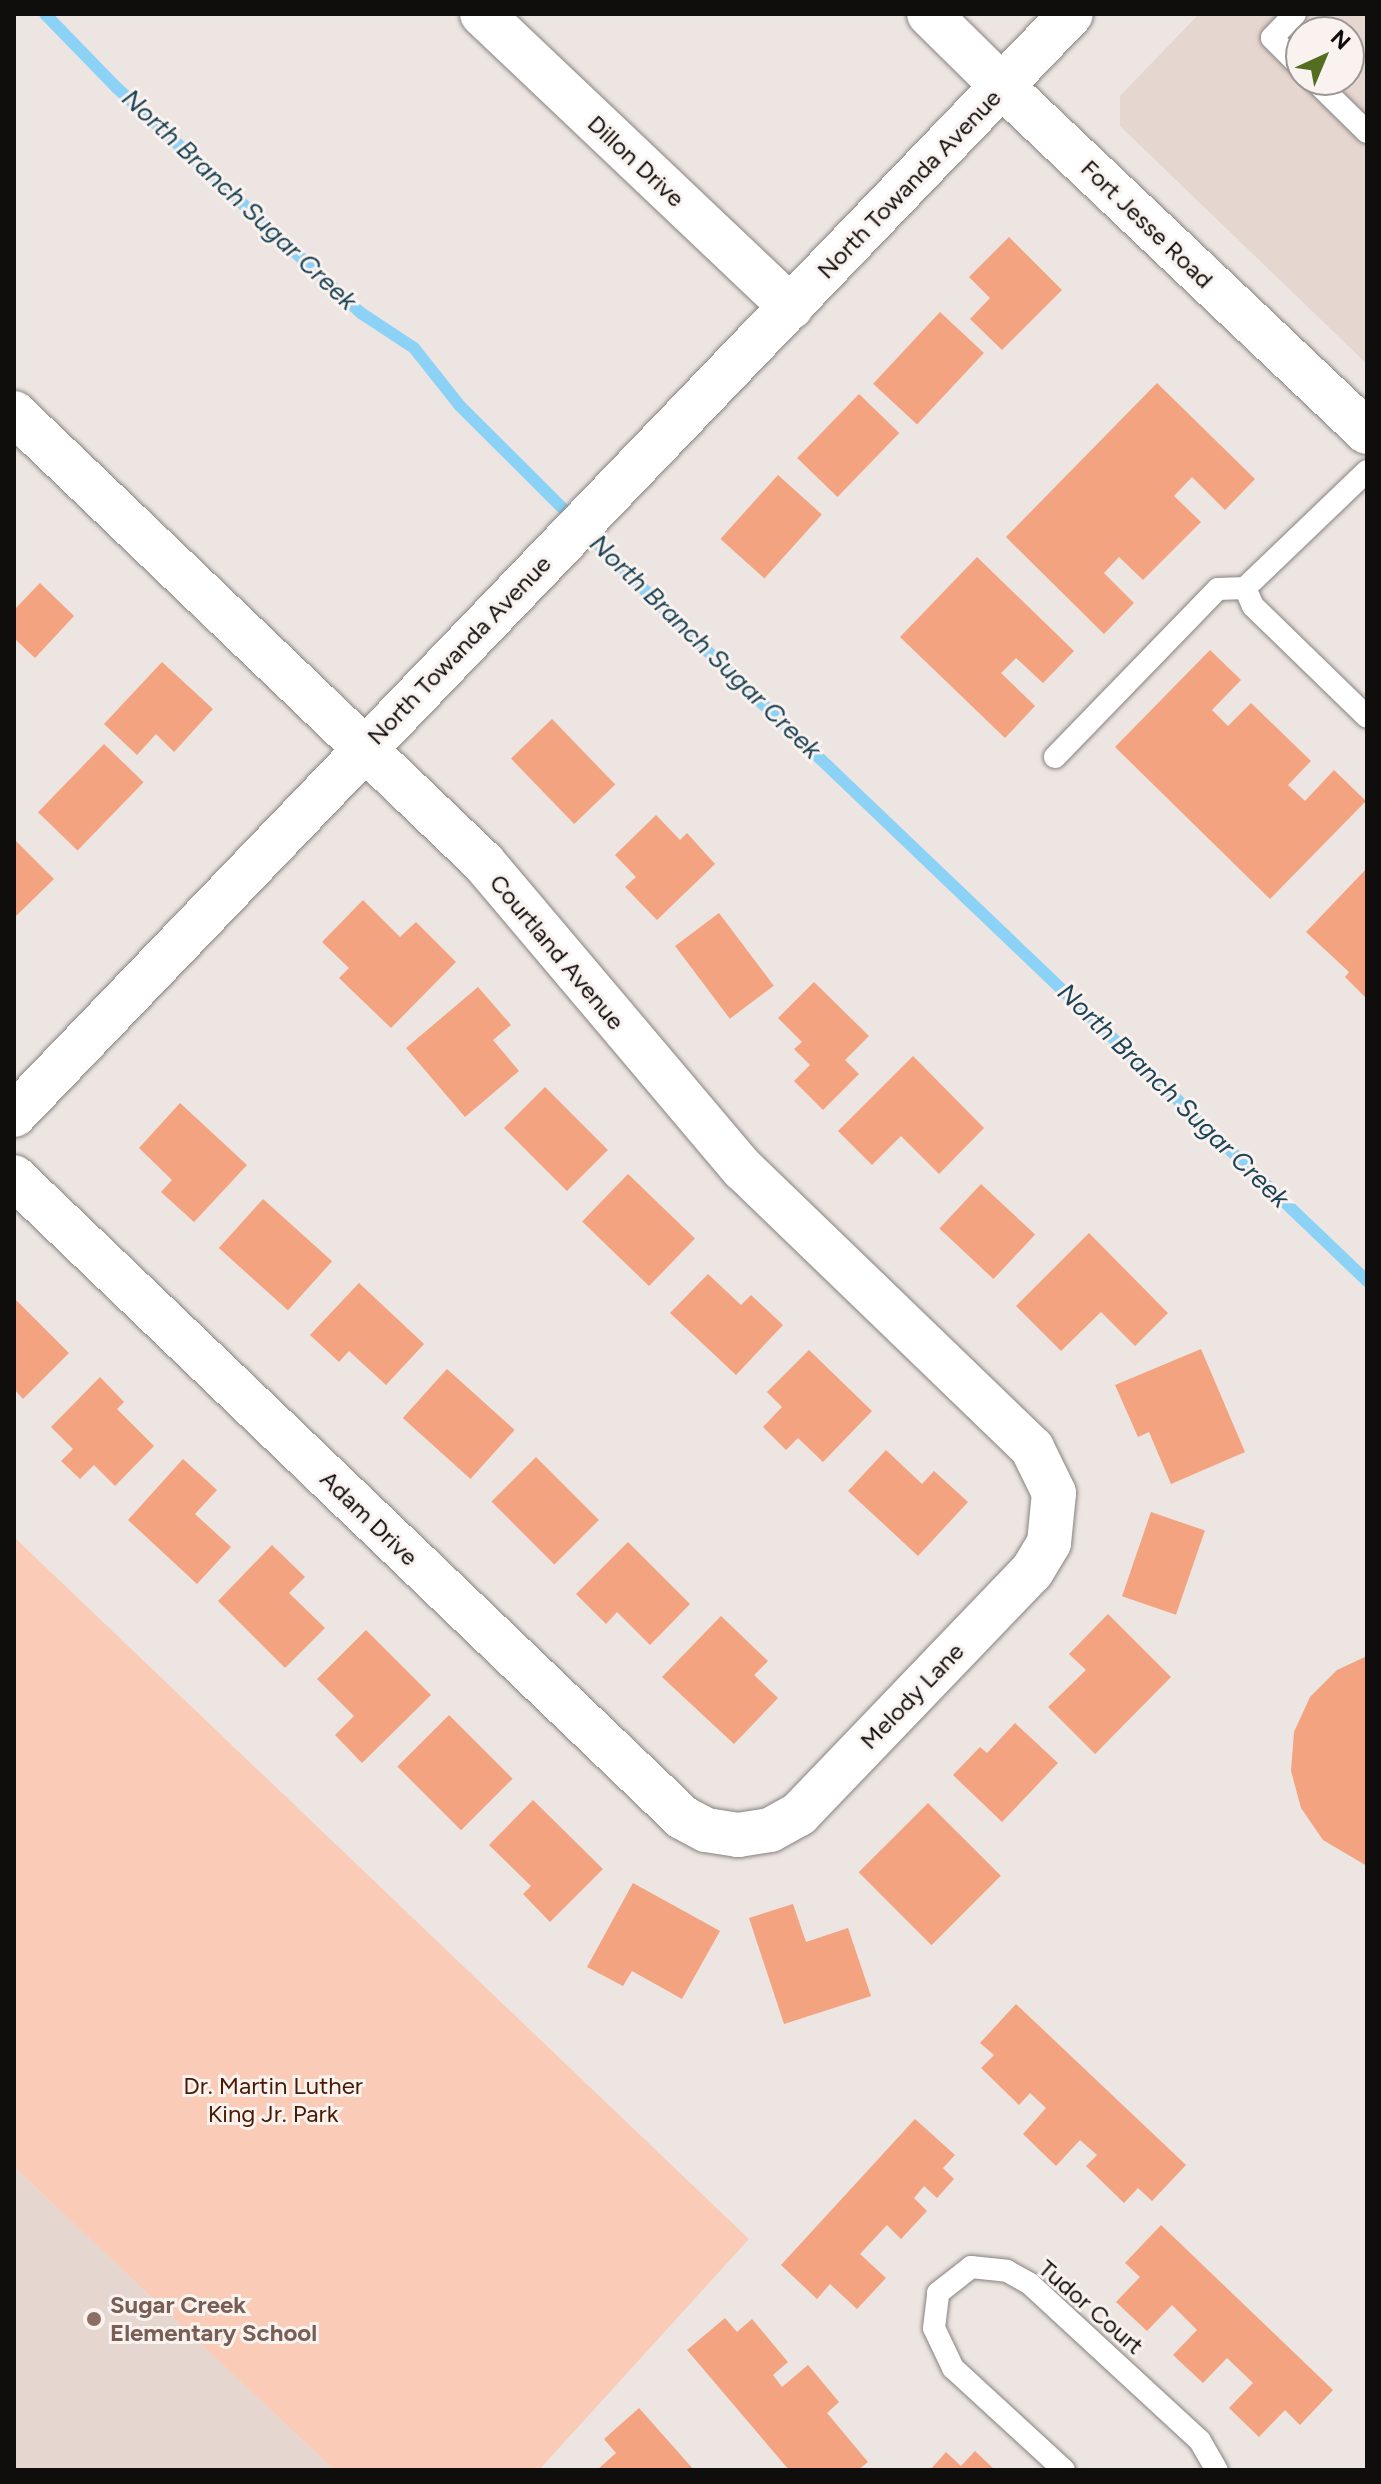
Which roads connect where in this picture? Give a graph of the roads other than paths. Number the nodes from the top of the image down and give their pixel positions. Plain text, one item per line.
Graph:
1 (482, 14) edge
2 (929, 14) edge
3 (1071, 14) edge
4 (1285, 24) edge
5 (1285, 51) edge
6 (1002, 86) junction
7 (1330, 96) edge
8 (1367, 132) edge
9 (791, 307) junction
10 (14, 413) edge
11 (1367, 432) edge
12 (1367, 471) edge
13 (1245, 588) junction
14 (1367, 717) edge
15 (364, 749) junction
16 (1055, 757) dead end
17 (14, 1115) edge
18 (14, 1177) edge
19 (1054, 1521) joint
20 (738, 1835) joint
21 (1064, 2470) edge
22 (1217, 2470) edge

1 - 9 street, Dillon Drive
2 - 6 street, Fort Jesse Road
3 - 6 street, North Towanda Avenue
4 - 5 lane
6 - 9 street, North Towanda Avenue
6 - 11 street, Fort Jesse Road
7 - 8 lane
9 - 15 street, North Towanda Avenue
10 - 15 street, Courtland Avenue
12 - 13 lane
13 - 14 lane
13 - 16 lane
15 - 17 street, North Towanda Avenue
15 - 19 street, Courtland Avenue
18 - 20 street, Adam Drive
19 - 20 street, Melody Lane
21 - 22 lane, Tudor Court

